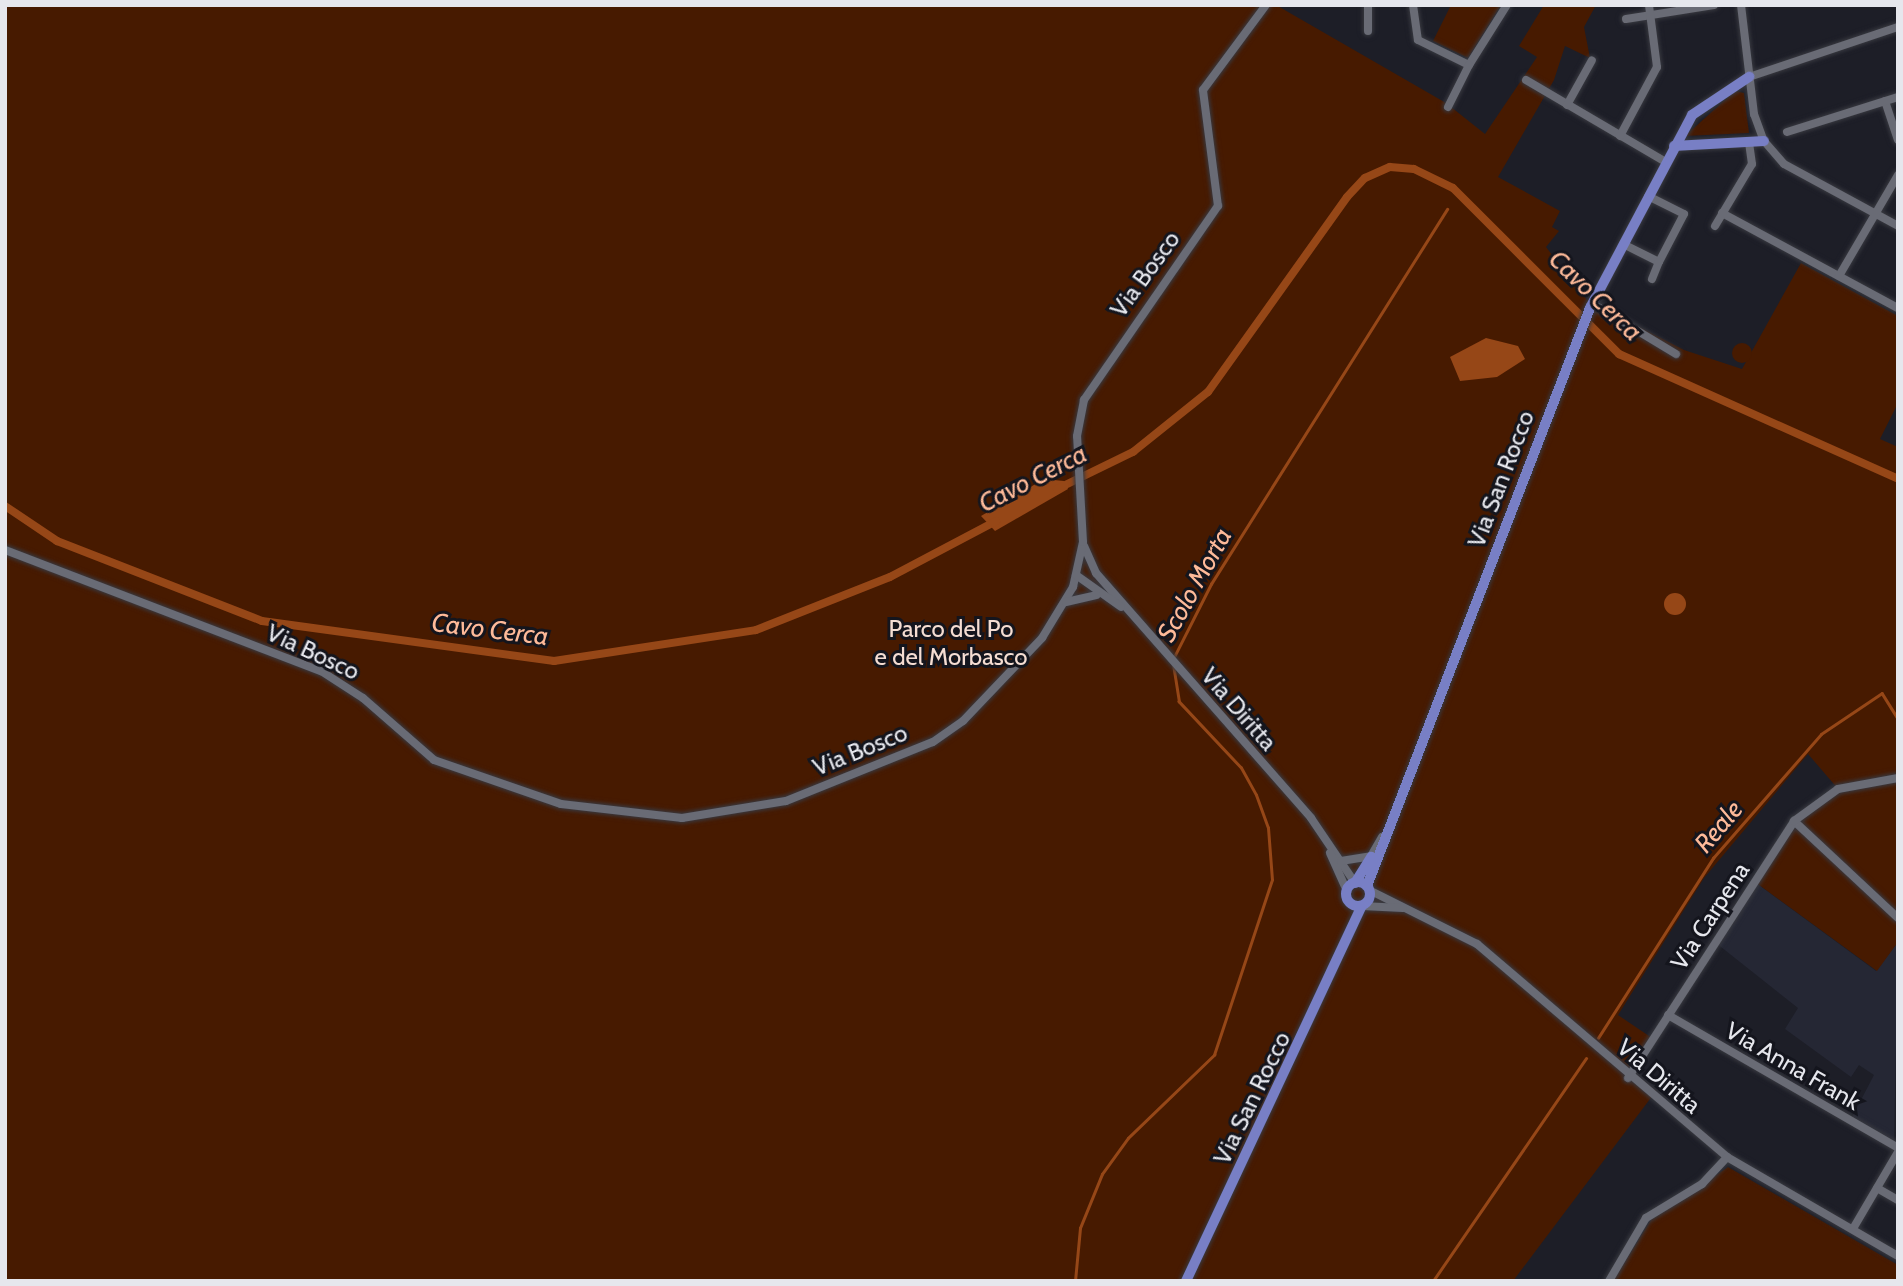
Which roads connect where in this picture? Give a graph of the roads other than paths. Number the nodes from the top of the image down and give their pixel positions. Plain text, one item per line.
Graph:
1 (1266, 5) edge
2 (1368, 5) edge
3 (1413, 5) edge
4 (1507, 5) edge
5 (1714, 5) edge
6 (1741, 5) edge
7 (1649, 10) edge
8 (1626, 19) dead end
9 (1898, 27) edge
10 (1367, 31) dead end
11 (1592, 60) dead end
12 (1469, 65) junction
13 (1749, 77) junction
14 (1526, 80) dead end
15 (1898, 97) edge
16 (1885, 101) junction
17 (1567, 105) junction
18 (1448, 107) dead end
19 (1787, 132) dead end
20 (1620, 136) junction
21 (1898, 140) edge
22 (1764, 141) junction
23 (1749, 142) junction
24 (1674, 146) junction
25 (1666, 162) junction
26 (1898, 175) edge
27 (1648, 196) junction
28 (1873, 212) junction
29 (1722, 213) junction
30 (1715, 226) dead end
31 (1898, 226) edge
32 (1623, 244) junction
33 (1659, 262) junction
34 (1839, 276) junction
35 (1652, 279) dead end
36 (1592, 306) junction
37 (1898, 308) edge
38 (1676, 354) dead end
39 (1083, 541) junction
40 (5, 551) edge
41 (1096, 573) junction
42 (1076, 575) junction
43 (1096, 595) junction
44 (1064, 604) junction
45 (1129, 612) junction
46 (1898, 778) edge
47 (1794, 821) junction
48 (1321, 831) junction
49 (1384, 834) junction
50 (1371, 856) junction
51 (1340, 861) junction
52 (1351, 887) junction
53 (1368, 888) junction
54 (1358, 905) junction
55 (1409, 909) junction
56 (1898, 918) edge
57 (1668, 1015) junction
58 (1628, 1077) junction
59 (1898, 1150) edge
60 (1727, 1157) junction
61 (1877, 1188) junction
62 (1898, 1200) edge
63 (1854, 1227) junction
64 (1898, 1256) edge
65 (1186, 1281) edge
66 (1609, 1281) edge

1 - 39 street, Via Bosco
2 - 10 street
3 - 12 street
4 - 12 street
5 - 7 street
6 - 13 street
7 - 8 street
7 - 20 street
9 - 13 street
11 - 17 street
12 - 18 street
13 - 22 street
13 - 24 main road, Via San Rocco
14 - 17 street
15 - 16 street
16 - 19 street
16 - 21 street
17 - 20 street
20 - 25 street
22 - 23 main road
22 - 28 street
23 - 24 main road
23 - 29 street
24 - 25 main road, Via San Rocco
25 - 27 main road, Via San Rocco
26 - 28 street
27 - 32 main road, Via San Rocco
27 - 33 street
28 - 31 street
28 - 34 street
29 - 30 street
29 - 34 street
32 - 33 street
32 - 36 main road, Via San Rocco
33 - 35 street
34 - 37 street
36 - 38 street
36 - 49 main road, Via San Rocco
39 - 41 street, Via Diritta
39 - 42 street, Via Bosco
40 - 44 street, Via Bosco
41 - 42 street
41 - 45 street, Via Diritta
42 - 43 street, Via Diritta
42 - 44 street, Via Bosco
43 - 44 street
43 - 45 street, Via Diritta
45 - 48 street, Via Diritta
46 - 47 street, Via Carpena
47 - 56 street
47 - 57 street, Via Carpena
48 - 51 street, Via Diritta
48 - 52 street, Via Diritta
49 - 50 street, Via San Rocco
49 - 53 main road, Via San Rocco
50 - 51 street
50 - 52 main road, Via San Rocco
51 - 52 street, Via Diritta
52 - 53 main road
52 - 54 main road
53 - 54 main road, Via San Rocco
53 - 55 street, Via Diritta
54 - 55 street, Via Diritta
54 - 65 main road, Via San Rocco
55 - 58 street, Via Diritta
57 - 58 street, Via Carpena
57 - 59 street, Via Anna Frank
58 - 60 street, Via Diritta
59 - 61 street
60 - 63 street, Via Diritta
60 - 66 street
61 - 62 street
61 - 63 street
63 - 64 street, Via Diritta

